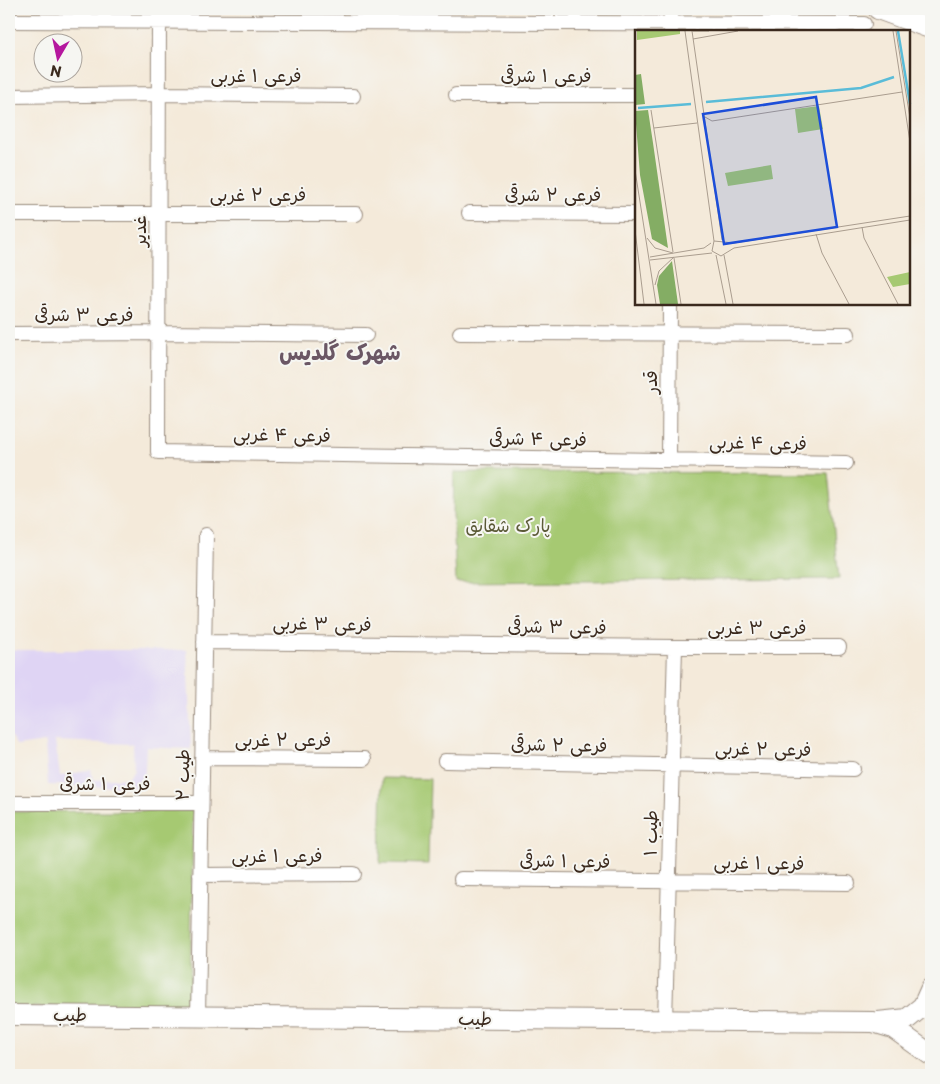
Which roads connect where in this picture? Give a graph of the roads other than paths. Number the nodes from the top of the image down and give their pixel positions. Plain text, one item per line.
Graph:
1 (671, 9) edge
2 (878, 9) edge
3 (915, 9) edge
4 (159, 15) edge
5 (9, 21) edge
6 (864, 24) dead end
7 (671, 27) edge
8 (929, 29) edge
9 (159, 94) junction
10 (456, 95) dead end
11 (635, 95) edge
12 (9, 96) edge
13 (353, 96) dead end
14 (468, 213) dead end
15 (9, 214) edge
16 (159, 214) junction
17 (356, 214) dead end
18 (635, 214) edge
19 (670, 305) edge
20 (158, 333) junction
21 (460, 333) dead end
22 (9, 334) edge
23 (670, 334) junction
24 (848, 334) dead end
25 (366, 335) dead end
26 (158, 452) joint
27 (406, 456) joint
28 (669, 460) junction
29 (846, 463) dead end
30 (206, 535) dead end
31 (204, 642) junction
32 (439, 644) joint
33 (674, 647) junction
34 (839, 647) dead end
35 (202, 758) junction
36 (364, 759) dead end
37 (445, 761) dead end
38 (672, 766) junction
39 (854, 769) dead end
40 (9, 803) edge
41 (202, 803) junction
42 (354, 874) dead end
43 (200, 875) junction
44 (461, 879) dead end
45 (669, 881) junction
46 (848, 883) dead end
47 (931, 988) edge
48 (9, 1015) edge
49 (198, 1017) junction
50 (666, 1021) junction
51 (874, 1022) junction
52 (931, 1056) edge

1 - 7 street
2 - 8 street
3 - 8 street
4 - 5 street
4 - 7 street
4 - 9 street, غدیر
6 - 7 street
9 - 12 street
9 - 13 street, فرعی ۱ غربی
9 - 16 street, غدیر
10 - 11 street, فرعی ۱ شرقی
14 - 18 street, فرعی ۲ شرقی
15 - 16 street
16 - 17 street, فرعی ۲ غربی
16 - 20 street, غدیر
19 - 23 street, قدر
20 - 22 street, فرعی ۳ شرقی
20 - 25 street
20 - 26 street, غدیر
21 - 23 street
23 - 24 street
23 - 28 street, قدر
26 - 27 street, فرعی ۴ غربی
27 - 28 street, فرعی ۴ شرقی
28 - 29 street, فرعی ۴ غربی
30 - 31 street, طیب ۲
31 - 32 street, فرعی ۳ غربی
31 - 35 street, طیب ۲
32 - 33 street, فرعی ۳ شرقی
33 - 34 street, فرعی ۳ غربی
33 - 38 street, طیب ۱
35 - 36 street, فرعی ۲ غربی
35 - 41 street, طیب ۲
37 - 38 street, فرعی ۲ شرقی
38 - 39 street, فرعی ۲ غربی
38 - 45 street, طیب ۱
40 - 41 street, فرعی ۱ شرقی
41 - 43 street, طیب ۲
42 - 43 street, فرعی ۱ غربی
43 - 49 street, طیب ۲
44 - 45 street, فرعی ۱ شرقی
45 - 46 street, فرعی ۱ غربی
45 - 50 street, طیب ۱
47 - 51 street
48 - 49 street, طیب
49 - 50 street, طیب
50 - 51 street, طیب
51 - 52 street, طیب

